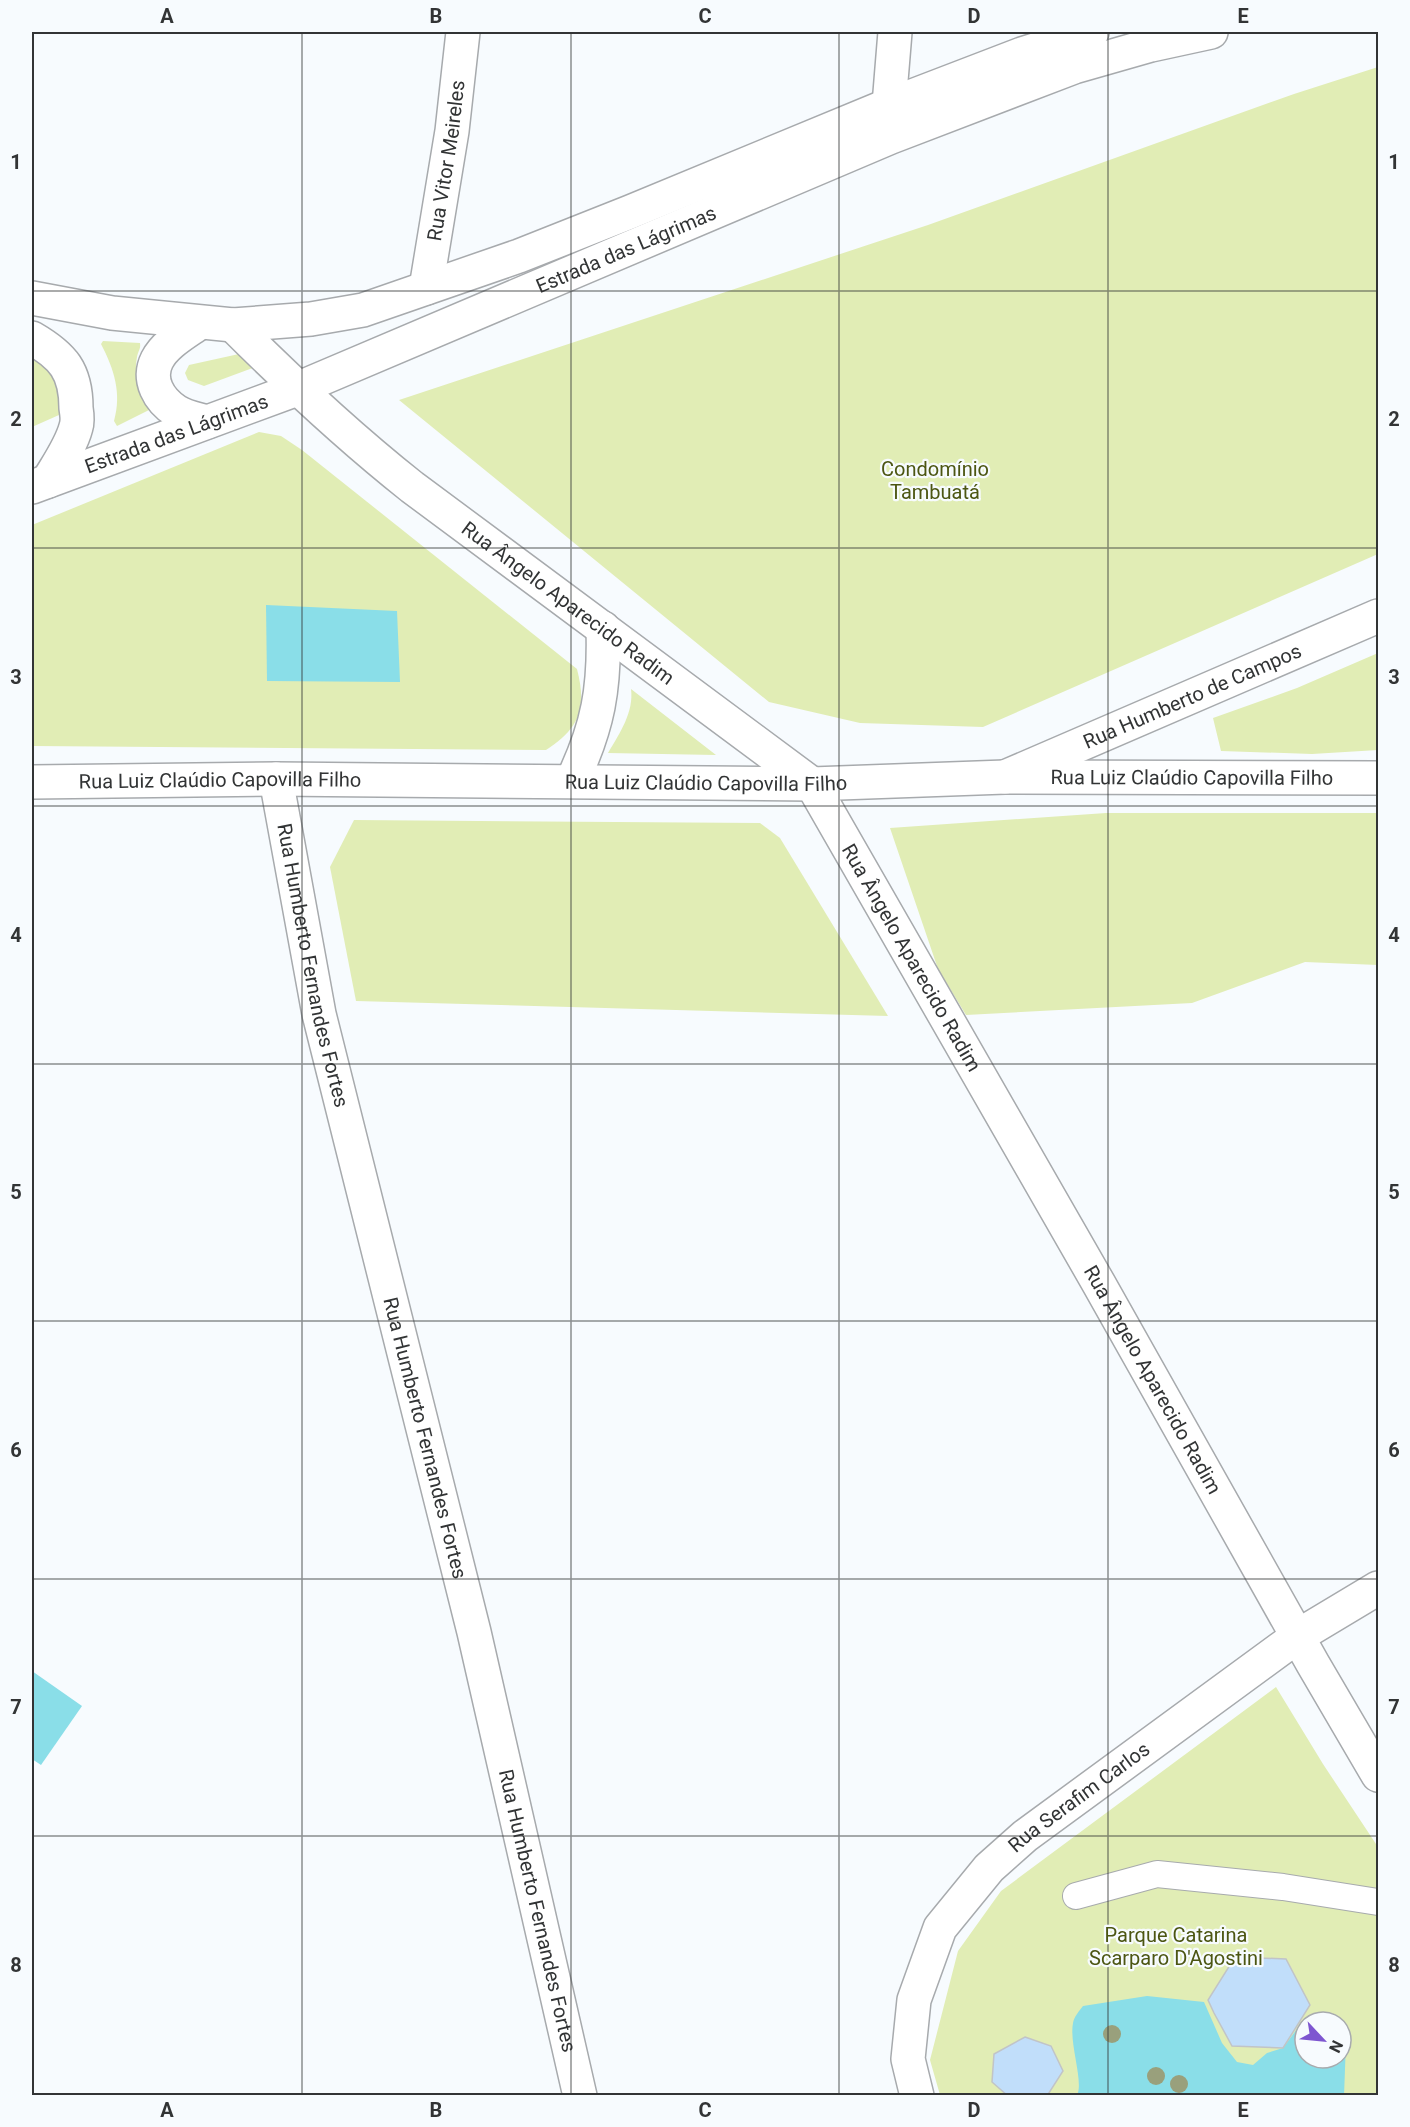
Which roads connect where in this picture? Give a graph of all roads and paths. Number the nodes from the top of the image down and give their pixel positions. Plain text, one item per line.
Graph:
1 (463, 32) edge
2 (895, 32) edge
3 (1092, 32) edge
4 (1211, 32) edge
5 (890, 121) junction
6 (426, 288) junction
7 (32, 298) edge
8 (199, 323) junction
9 (233, 325) junction
10 (32, 338) edge
11 (297, 389) junction
12 (207, 422) junction
13 (40, 484) edge
14 (1378, 616) edge
15 (603, 628) junction
16 (1005, 777) junction
17 (1378, 778) edge
18 (276, 779) junction
19 (572, 781) junction
20 (32, 782) edge
21 (812, 784) junction
22 (1378, 1588) edge
23 (1298, 1636) junction
24 (1378, 1775) edge
25 (1076, 1896) dead end
26 (1378, 1902) edge
27 (580, 2096) edge
28 (917, 2096) edge

1 - 6 street, Rua Vitor Meireles
2 - 5 street
3 - 5 street, Estrada das Lágrimas
4 - 5 street, Estrada das Lágrimas
5 - 6 street, Estrada das Lágrimas
5 - 11 street, Estrada das Lágrimas
6 - 9 street, Estrada das Lágrimas
7 - 8 street, Estrada das Lágrimas
8 - 9 street, Estrada das Lágrimas
8 - 12 street
9 - 11 street, Rua Ângelo Aparecido Radim
10 - 13 street
11 - 12 street, Estrada das Lágrimas
11 - 15 street, Rua Ângelo Aparecido Radim
12 - 13 street, Estrada das Lágrimas
14 - 16 street, Rua Humberto de Campos
15 - 19 street
15 - 21 street, Rua Ângelo Aparecido Radim
16 - 17 street, Rua Luiz Claúdio Capovilla Filho
16 - 21 street, Rua Luiz Claúdio Capovilla Filho
18 - 19 street, Rua Luiz Claúdio Capovilla Filho
18 - 20 street, Rua Luiz Claúdio Capovilla Filho
18 - 27 street, Rua Humberto Fernandes Fortes
19 - 21 street, Rua Luiz Claúdio Capovilla Filho
21 - 23 street, Rua Ângelo Aparecido Radim
22 - 23 street, Rua Serafim Carlos
23 - 24 street, Rua Ângelo Aparecido Radim
23 - 28 street, Rua Serafim Carlos
25 - 26 street

